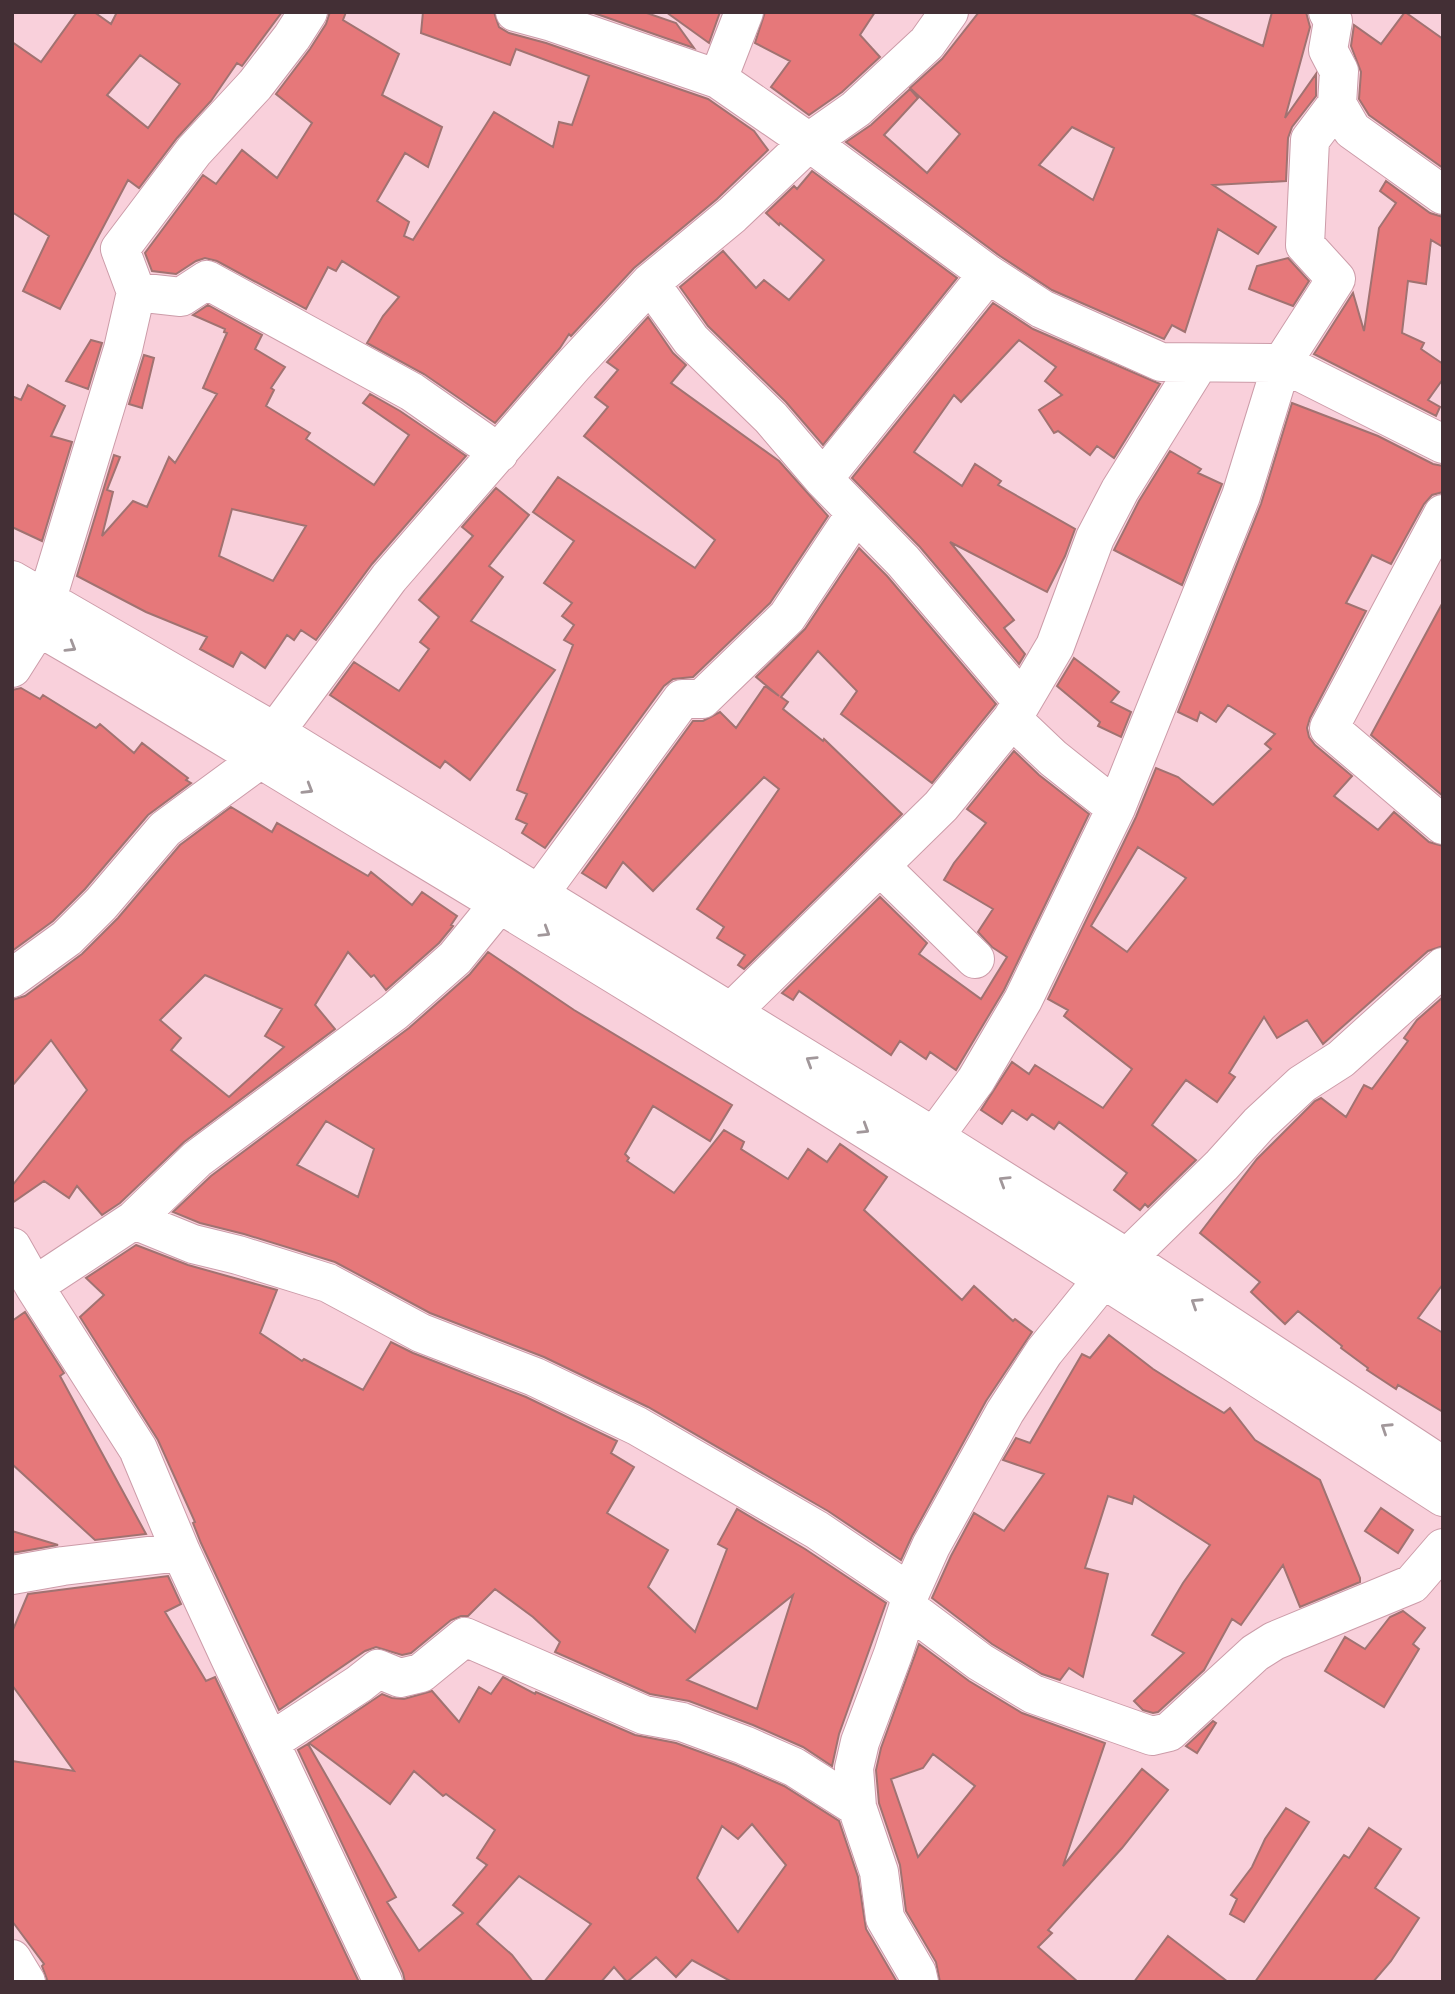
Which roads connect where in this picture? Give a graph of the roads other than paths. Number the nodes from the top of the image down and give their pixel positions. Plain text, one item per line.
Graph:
1 (308, 12) edge
2 (515, 12) edge
3 (744, 12) edge
4 (949, 12) edge
5 (1328, 12) edge
6 (718, 79) junction
7 (1337, 104) junction
8 (809, 142) junction
9 (1443, 195) edge
10 (988, 274) junction
11 (650, 283) junction
12 (136, 292) junction
13 (1199, 363) junction
14 (1282, 363) junction
15 (1443, 444) edge
16 (499, 453) junction
17 (822, 479) junction
18 (856, 513) junction
19 (1443, 514) edge
20 (12, 580) edge
21 (32, 613) edge
22 (12, 668) edge
23 (1017, 710) junction
24 (267, 746) junction
25 (1116, 808) junction
26 (1443, 825) edge
27 (880, 866) junction
28 (539, 894) junction
29 (499, 904) junction
30 (975, 959) dead end
31 (1443, 967) edge
32 (12, 978) edge
33 (731, 1012) junction
34 (934, 1137) junction
35 (134, 1220) junction
36 (13, 1251) edge
37 (1116, 1268) junction
38 (34, 1286) junction
39 (1443, 1466) edge
40 (1443, 1497) edge
41 (1443, 1548) edge
42 (181, 1552) junction
43 (12, 1576) edge
44 (909, 1600) junction
45 (270, 1742) junction
46 (856, 1807) junction
47 (12, 1959) edge
48 (26, 1982) edge
49 (383, 1982) edge
50 (919, 1982) edge

1 - 12 street
2 - 6 street
3 - 6 street
4 - 8 street
5 - 7 street
6 - 8 street
7 - 9 street
7 - 14 street
8 - 10 street
8 - 11 street
10 - 13 street
10 - 17 street
11 - 16 street
11 - 17 street
12 - 16 street
12 - 21 street
13 - 14 street
13 - 23 street
14 - 15 street
14 - 25 street
16 - 24 street
17 - 18 street
18 - 23 street
18 - 28 street
19 - 26 street
20 - 21 street
21 - 22 street
21 - 24 street
23 - 25 street
23 - 27 street
24 - 28 street
24 -> 29 street
24 - 32 street
25 - 34 street
27 - 30 street
27 - 33 street
28 - 33 street
29 - 35 street
29 -> 37 street
31 - 37 street
34 -> 33 street
37 -> 34 street
35 - 38 street
35 - 44 street
36 - 38 street
39 -> 37 street
37 - 40 street
37 - 44 street
38 - 42 street
41 - 44 street
42 - 43 street
42 - 45 street
44 - 46 street
45 - 46 street
45 - 49 street
46 - 50 street
47 - 48 street

